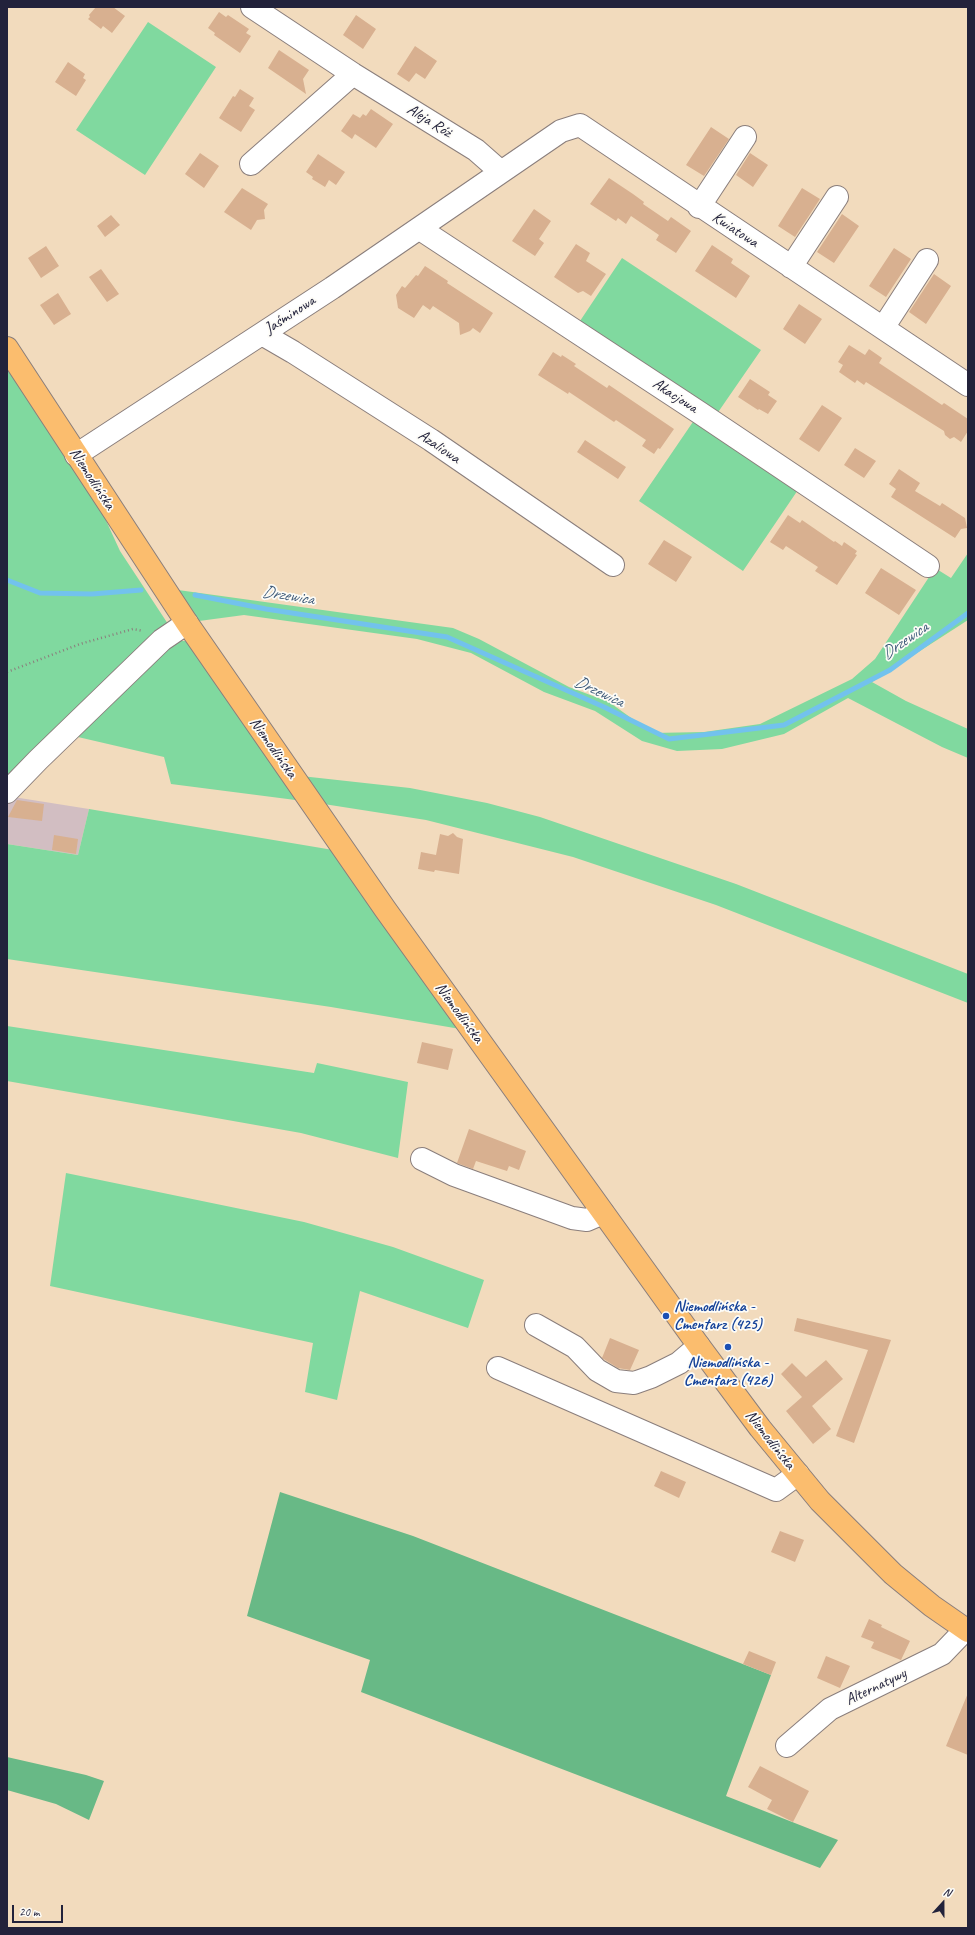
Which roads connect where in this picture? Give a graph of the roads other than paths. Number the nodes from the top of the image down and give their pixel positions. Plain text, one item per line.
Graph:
1 (252, 7) edge
2 (353, 74) junction
3 (745, 137) dead end
4 (251, 164) dead end
5 (501, 172) junction
6 (837, 197) dead end
7 (699, 207) junction
8 (420, 229) junction
9 (927, 260) dead end
10 (791, 267) junction
11 (883, 328) junction
12 (262, 334) junction
13 (7, 348) edge
14 (968, 385) edge
15 (76, 455) junction
16 (614, 565) dead end
17 (928, 566) dead end
18 (187, 623) junction
19 (7, 792) edge
20 (422, 1159) dead end
21 (603, 1213) junction
22 (536, 1325) dead end
23 (699, 1346) junction
24 (498, 1368) dead end
25 (798, 1474) junction
26 (967, 1630) edge
27 (787, 1746) dead end

1 - 2 street, Aleja Róż
2 - 4 street
2 - 5 street, Aleja Róż
3 - 7 street
5 - 7 street, Kwiatowa
5 - 8 street, Jaśminowa
6 - 10 street
7 - 10 street, Kwiatowa
8 - 12 street, Jaśminowa
8 - 17 street, Akacjowa
9 - 11 street
10 - 11 street, Kwiatowa
11 - 14 street, Kwiatowa
12 - 15 street, Jaśminowa
12 - 16 street, Azaliowa
13 - 15 main road, Niemodlińska
15 - 18 main road, Niemodlińska
18 - 19 street
18 - 21 main road, Niemodlińska
20 - 21 street
21 - 23 main road, Niemodlińska
22 - 23 street
23 - 25 main road, Niemodlińska
24 - 25 street
25 - 26 main road, Niemodlińska
26 - 27 street, Alternatywy

